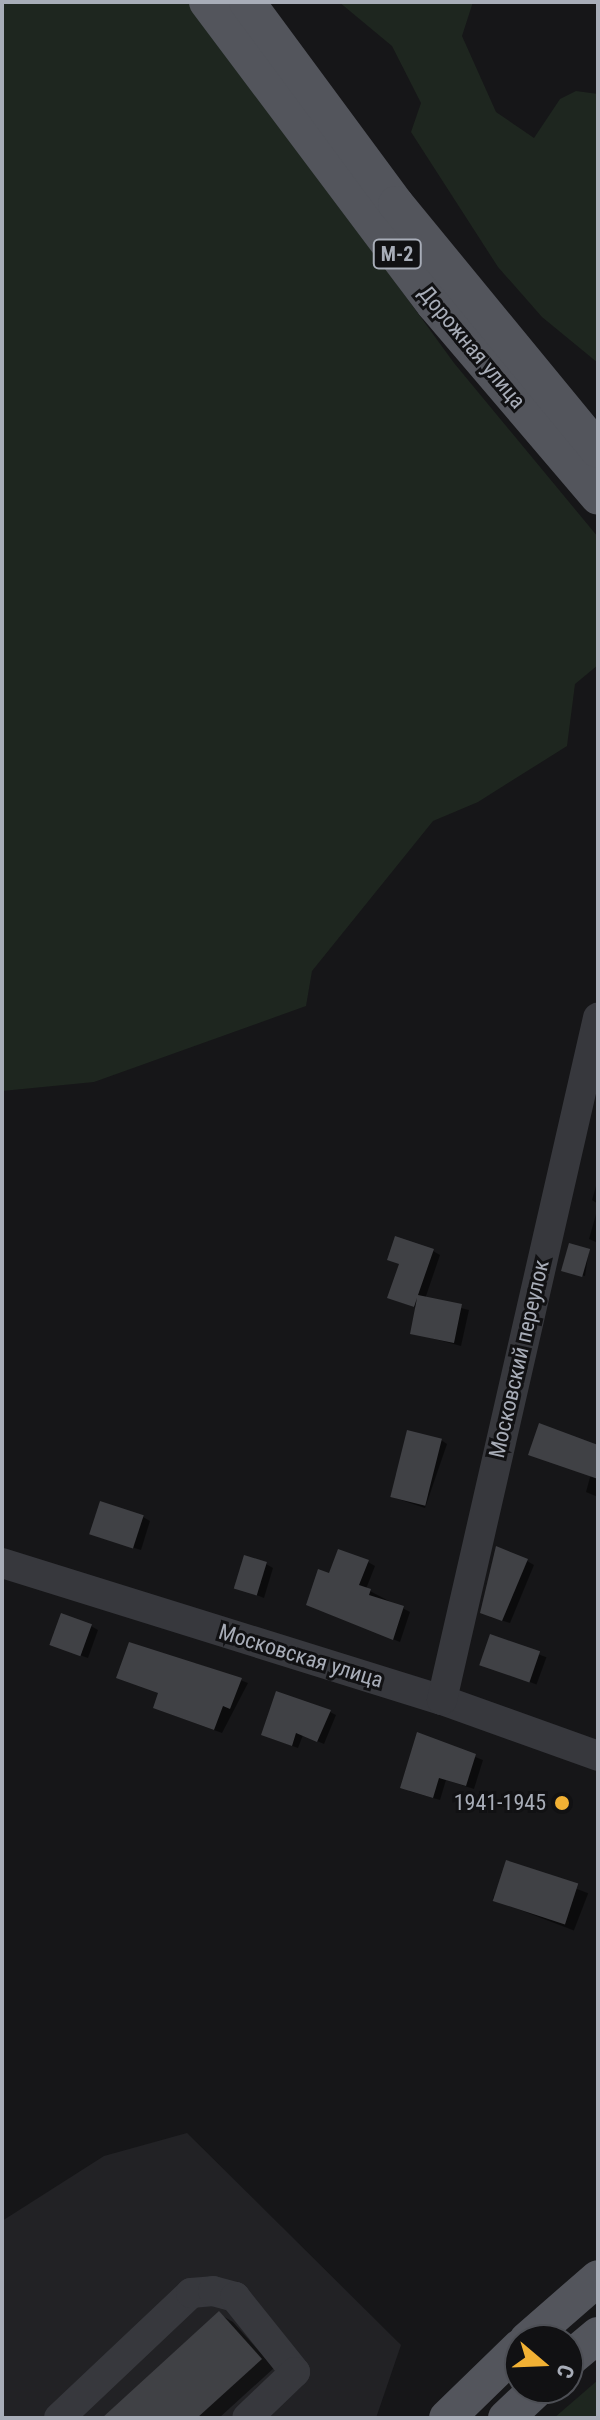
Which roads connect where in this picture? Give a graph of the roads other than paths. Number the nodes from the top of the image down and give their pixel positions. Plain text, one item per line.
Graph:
1 (207, 2) edge
2 (247, 2) edge
3 (598, 450) edge
4 (598, 497) edge
5 (598, 1018) edge
6 (2, 1563) edge
7 (442, 1700) junction
8 (598, 1756) edge
9 (598, 2278) edge
10 (545, 2324) edge
11 (504, 2363) edge
12 (521, 2404) edge
13 (59, 2418) edge
14 (247, 2418) edge
15 (447, 2418) edge
16 (506, 2418) edge

1 - 4 main road, Дорожная улица / М-2
2 - 3 main road, Дорожная улица / М-2
5 - 7 street, Московский переулок
6 - 7 street, Московская улица
7 - 8 street, Московская улица
9 - 10 main road
11 - 15 main road
12 - 16 main road
13 - 14 street

